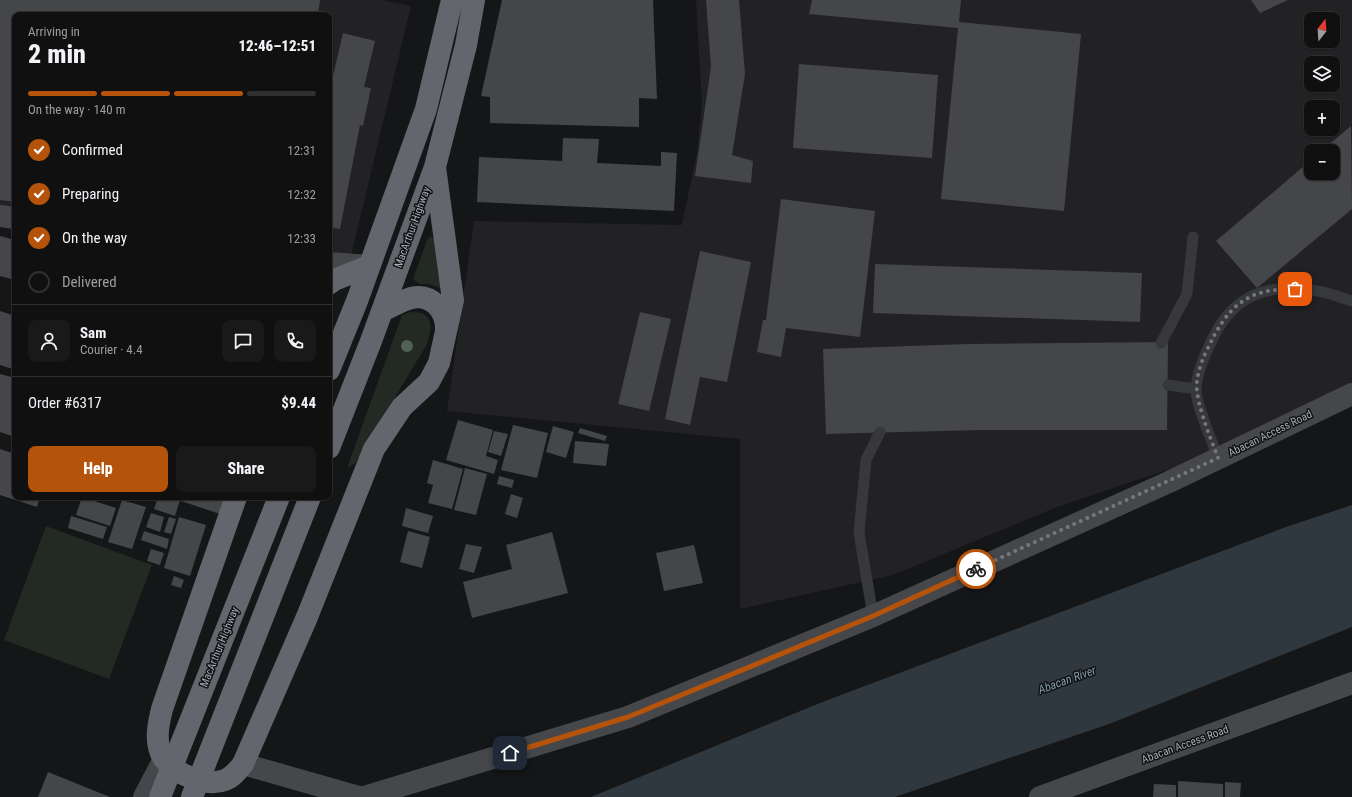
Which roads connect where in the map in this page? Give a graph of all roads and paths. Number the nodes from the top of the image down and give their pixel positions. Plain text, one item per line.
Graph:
1 (452, 0) edge
2 (474, 0) edge
3 (435, 167) junction
4 (0, 216) edge
5 (12, 218) edge
6 (1193, 237) dead end
7 (332, 263) edge
8 (369, 266) junction
9 (332, 282) edge
10 (1352, 300) edge
11 (382, 311) junction
12 (1160, 342) dead end
13 (445, 344) junction
14 (332, 362) edge
15 (1168, 385) dead end
16 (1196, 389) junction
17 (1352, 394) edge
18 (880, 432) dead end
19 (332, 440) edge
20 (1218, 458) junction
21 (235, 500) edge
22 (278, 500) edge
23 (309, 500) edge
24 (873, 616) junction
25 (1352, 683) edge
26 (164, 759) junction
27 (244, 764) junction
28 (144, 797) edge
29 (160, 797) edge
30 (192, 797) edge
31 (359, 797) edge
32 (364, 797) edge
33 (1040, 797) edge

1 - 8 highway
2 - 3 highway, MacArthur Highway
3 - 11 highway, MacArthur Highway
3 - 13 highway
4 - 5 street
6 - 12 lane
7 - 8 street
8 - 9 highway
8 - 14 highway
10 - 16 lane
11 - 13 highway
11 - 19 highway, MacArthur Highway
13 - 27 highway
15 - 16 lane
16 - 20 lane
17 - 20 street, Abacan Access Road
18 - 24 lane
20 - 24 street, Abacan Access Road
21 - 26 highway
22 - 29 highway, MacArthur Highway, bridge
23 - 30 highway, bridge
24 - 32 street, Abacan Access Road
25 - 33 street, Abacan Access Road
26 - 27 highway
26 - 28 street
27 - 31 street

